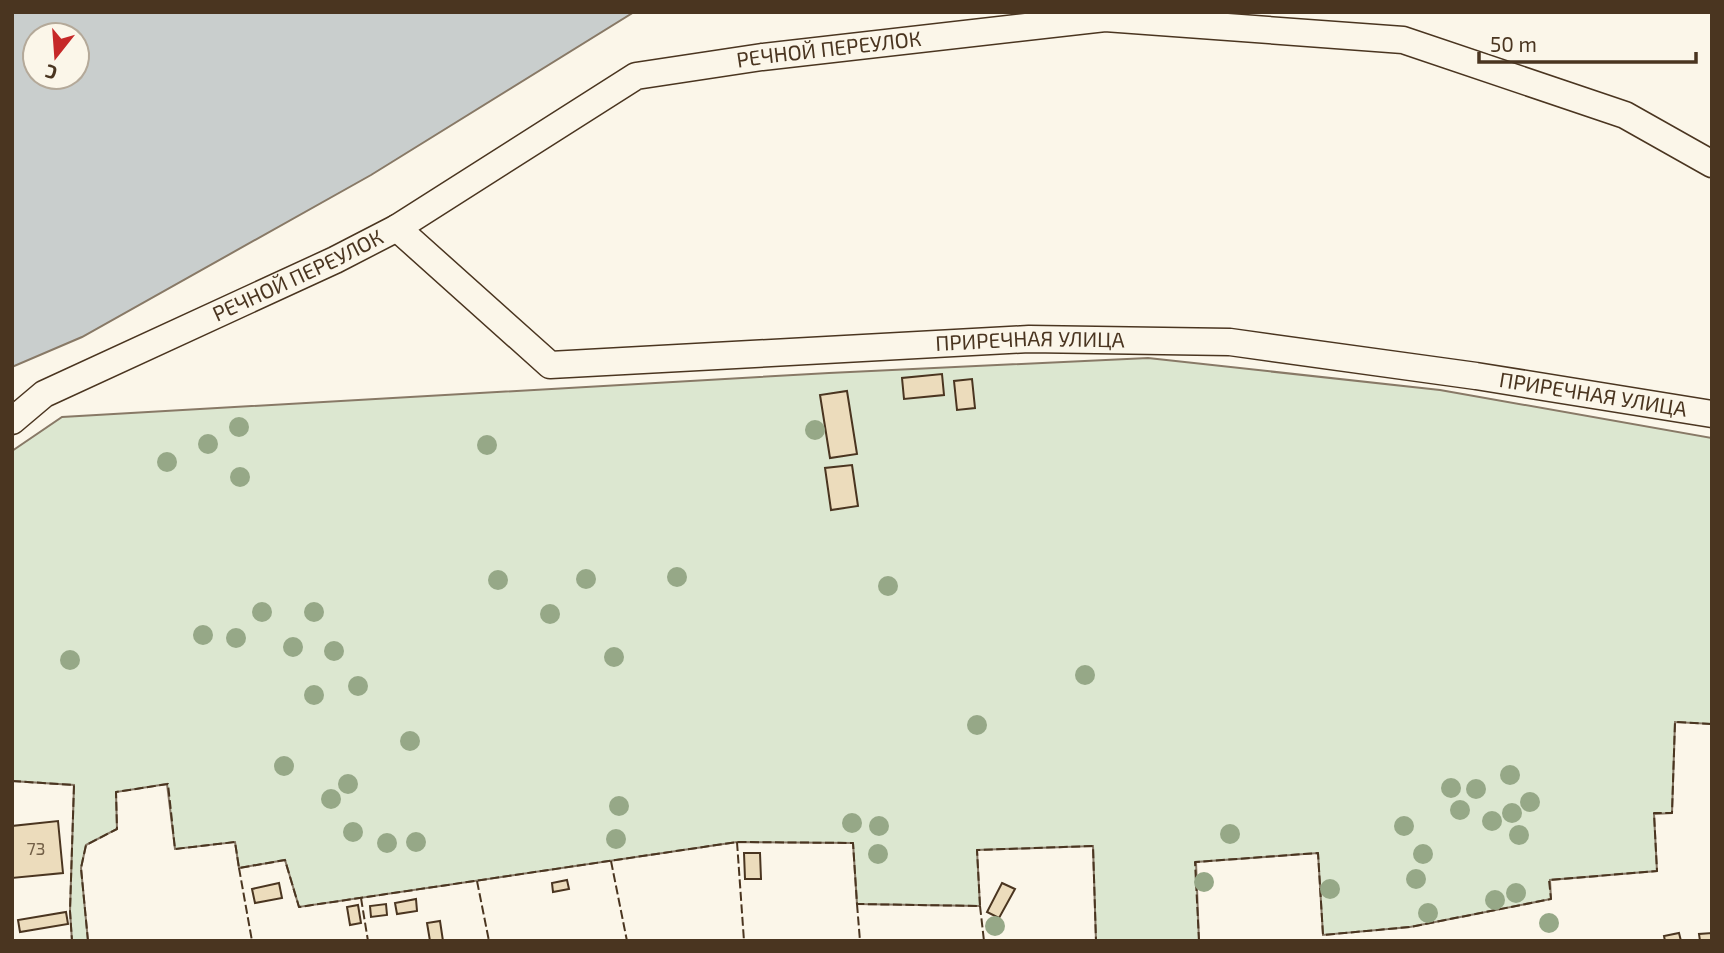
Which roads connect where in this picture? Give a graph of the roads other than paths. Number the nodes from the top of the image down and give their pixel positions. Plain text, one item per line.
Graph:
1 (1712, 164) edge
2 (397, 228) junction
3 (1712, 414) edge
4 (12, 422) edge

1 - 2 street, РЕЧНОЙ ПЕРЕУЛОК
2 - 3 street, ПРИРЕЧНАЯ УЛИЦА
2 - 4 street, РЕЧНОЙ ПЕРЕУЛОК

